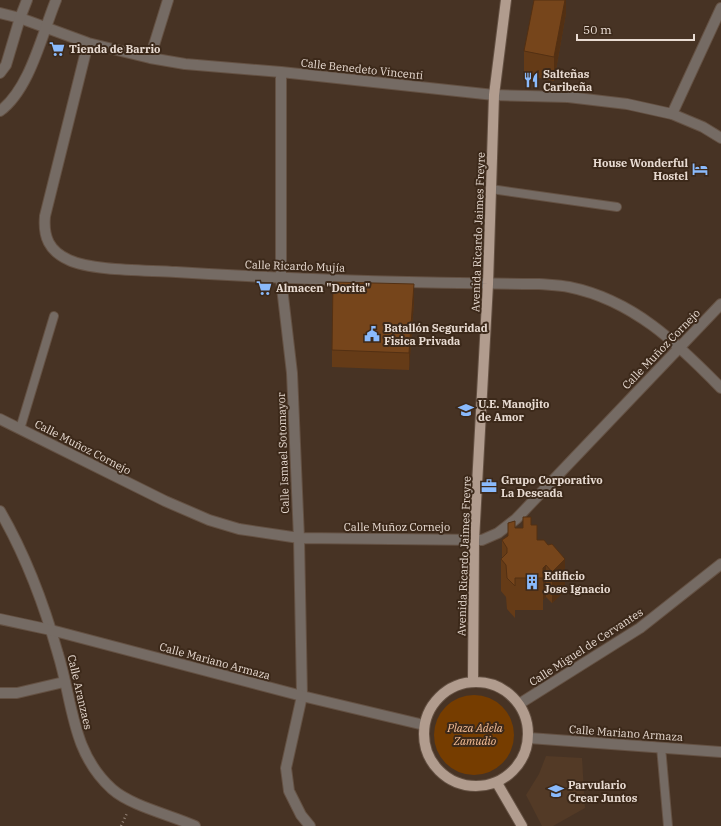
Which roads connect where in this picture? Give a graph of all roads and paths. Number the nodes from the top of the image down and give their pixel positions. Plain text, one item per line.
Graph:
1 (27, 0) edge
2 (56, 0) edge
3 (168, 0) edge
4 (506, 0) edge
5 (721, 8) edge
6 (0, 13) edge
7 (20, 18) junction
8 (45, 26) junction
9 (88, 43) junction
10 (150, 58) junction
11 (281, 72) junction
12 (0, 73) edge
13 (494, 95) junction
14 (0, 111) edge
15 (672, 114) junction
16 (721, 138) edge
17 (491, 189) junction
18 (617, 207) dead end
19 (281, 279) junction
20 (488, 284) junction
21 (721, 304) edge
22 (54, 316) dead end
23 (680, 346) junction
24 (721, 388) edge
25 (0, 419) edge
26 (20, 429) junction
27 (0, 511) edge
28 (299, 538) junction
29 (474, 540) junction
30 (721, 564) edge
31 (0, 619) edge
32 (51, 630) junction
33 (473, 681) junction
34 (64, 682) junction
35 (0, 694) edge
36 (302, 696) junction
37 (519, 704) junction
38 (424, 724) junction
39 (528, 738) junction
40 (661, 747) junction
41 (721, 752) edge
42 (497, 783) junction
43 (195, 826) edge
44 (310, 826) edge
45 (522, 826) edge
46 (668, 826) edge

1 - 7 street
2 - 8 street
3 - 10 street
4 - 13 main road, Avenida Ricardo Jaimes Freyre
5 - 15 street
6 - 7 street, Calle Benedeto Vincenti
7 - 8 street, Calle Benedeto Vincenti
7 - 12 street
8 - 9 street, Calle Benedeto Vincenti
8 - 14 street
9 - 10 street, Calle Benedeto Vincenti
9 - 19 street, Calle Ricardo Mujía
10 - 11 street, Calle Benedeto Vincenti
11 - 13 street, Calle Benedeto Vincenti
11 - 19 street, Calle Ismael Sotomayor
13 - 15 street, Calle Benedeto Vincenti
13 - 17 main road, Avenida Ricardo Jaimes Freyre
15 - 16 street, Calle Benedeto Vincenti
17 - 18 lane
17 - 20 main road, Avenida Ricardo Jaimes Freyre
19 - 20 street, Calle Ricardo Mujía
19 - 28 street, Calle Ismael Sotomayor
20 - 23 street, Calle Ricardo Mujía
20 - 29 main road, Avenida Ricardo Jaimes Freyre
21 - 23 street, Calle Muñoz Cornejo
22 - 26 lane
23 - 24 street, Calle Ricardo Mujía
23 - 29 street, Calle Muñoz Cornejo
25 - 26 street, Calle Muñoz Cornejo
26 - 28 street, Calle Muñoz Cornejo
27 - 32 street, Calle Aranzaes
28 - 29 street, Calle Muñoz Cornejo
28 - 36 street, Calle Ismael Sotomayor
29 - 33 main road, Avenida Ricardo Jaimes Freyre
30 - 37 street, Calle Miguel de Cervantes
31 - 32 street, Calle Mariano Armaza
32 - 34 street, Calle Aranzaes
32 - 36 street, Calle Mariano Armaza
33 - 37 main road
33 - 38 main road
34 - 35 street
34 - 43 street, Calle Aranzaes
36 - 38 street, Calle Mariano Armaza
36 - 44 street, Calle Ismael Sotomayor
37 - 39 main road
38 - 42 main road
39 - 40 street, Calle Mariano Armaza
39 - 42 main road
40 - 41 street, Calle Mariano Armaza
40 - 46 lane
42 - 45 main road

